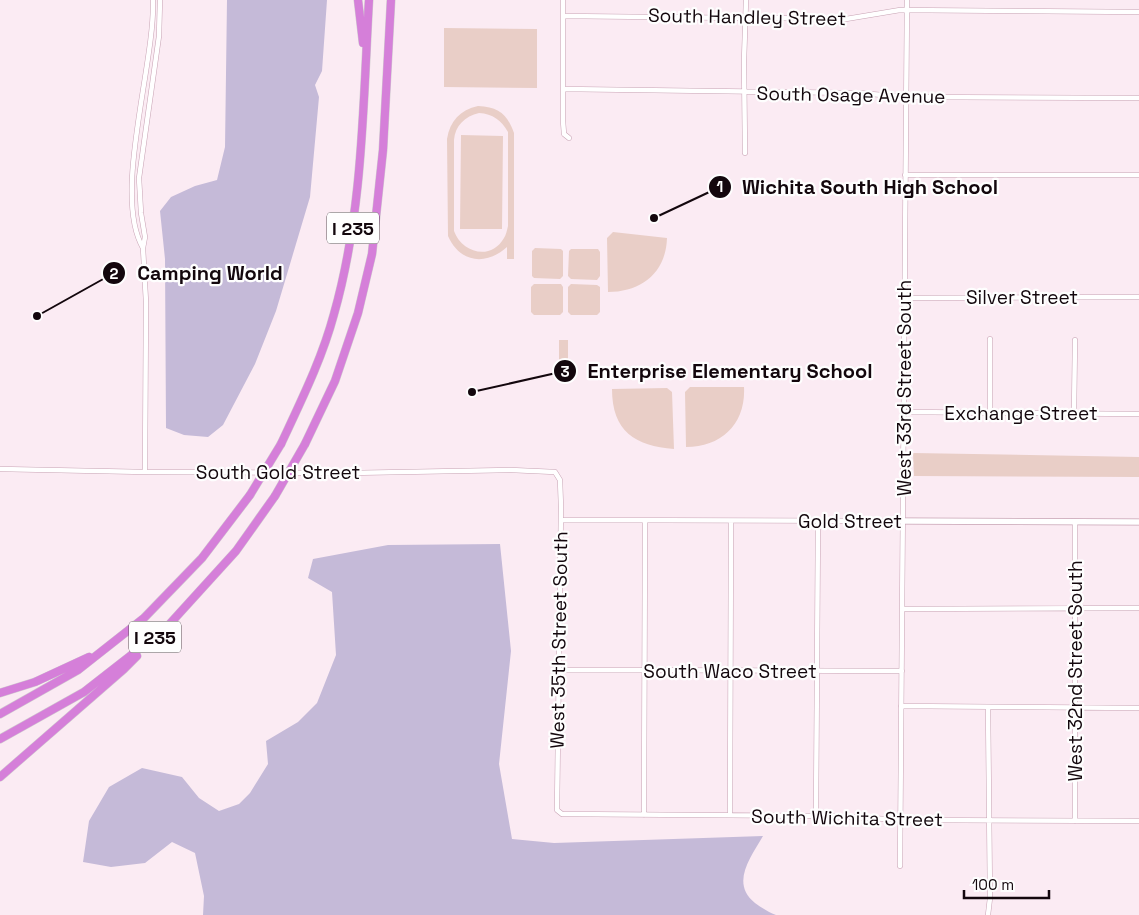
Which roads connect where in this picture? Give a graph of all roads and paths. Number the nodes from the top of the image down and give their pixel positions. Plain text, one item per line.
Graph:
1 (153, 0) edge
2 (160, 0) edge
3 (358, 0) edge
4 (369, 0) edge
5 (391, 0) edge
6 (396, 0) edge
7 (563, 0) edge
8 (746, 0) edge
9 (907, 0) edge
10 (906, 10) junction
11 (1139, 12) edge
12 (563, 16) junction
13 (745, 17) junction
14 (388, 39) junction
15 (365, 65) junction
16 (563, 88) junction
17 (744, 92) junction
18 (906, 97) junction
19 (1139, 98) edge
20 (569, 138) dead end
21 (745, 153) dead end
22 (906, 175) junction
23 (1139, 175) edge
24 (143, 248) junction
25 (1139, 297) edge
26 (905, 298) junction
27 (990, 339) dead end
28 (1075, 340) dead end
29 (904, 412) junction
30 (990, 413) junction
31 (1074, 413) junction
32 (1139, 414) edge
33 (0, 469) edge
34 (145, 472) junction
35 (555, 472) joint
36 (561, 520) junction
37 (645, 521) junction
38 (731, 521) junction
39 (818, 521) junction
40 (903, 521) junction
41 (1075, 522) junction
42 (1139, 522) edge
43 (1074, 608) junction
44 (1139, 608) edge
45 (902, 609) junction
46 (152, 639) junction
47 (110, 645) junction
48 (559, 670) junction
49 (644, 670) junction
50 (731, 671) junction
51 (817, 671) junction
52 (902, 671) junction
53 (0, 693) edge
54 (902, 706) junction
55 (988, 707) junction
56 (1075, 708) junction
57 (1139, 708) edge
58 (0, 714) edge
59 (0, 739) edge
60 (0, 778) edge
61 (557, 810) joint
62 (644, 814) junction
63 (730, 815) junction
64 (816, 816) junction
65 (900, 820) junction
66 (1075, 820) junction
67 (989, 821) junction
68 (1139, 821) edge
69 (900, 866) dead end
70 (988, 915) edge

1 - 24 street
2 - 24 street
3 - 15 highway
4 - 15 highway, I 235
5 - 14 highway, I 235
6 - 14 highway
7 - 12 street
8 - 13 street
9 - 10 street, West 33rd Street South
10 - 11 street, South Handley Street
10 - 13 street, South Handley Street
10 - 18 street, West 33rd Street South
12 - 13 street, South Handley Street
12 - 16 street
13 - 17 street
14 - 46 highway, I 235, bridge
15 - 47 highway, I 235, bridge
16 - 17 street, South Osage Avenue
16 - 20 street
17 - 18 street, South Osage Avenue
17 - 21 street
18 - 19 street, South Osage Avenue
18 - 22 street, West 33rd Street South
22 - 23 street
22 - 26 street, West 33rd Street South
24 - 34 street
25 - 26 street, Silver Street
26 - 29 street, West 33rd Street South
27 - 30 street
28 - 31 street
29 - 30 street, Exchange Street
29 - 40 street, West 33rd Street South
30 - 31 street, Exchange Street
31 - 32 street, Exchange Street
33 - 34 street, South Gold Street
34 - 35 street, South Gold Street
35 - 36 street, West 35th Street South
36 - 37 street, Gold Street
36 - 48 street, West 35th Street South
37 - 38 street, Gold Street
37 - 49 street
38 - 39 street, Gold Street
38 - 50 street
39 - 40 street, Gold Street
39 - 51 street
40 - 41 street, Gold Street
40 - 45 street, West 33rd Street South
41 - 42 street, Gold Street
41 - 43 street, West 32nd Street South
43 - 44 street
43 - 45 street
43 - 56 street, West 32nd Street South
45 - 52 street, West 33rd Street South
46 - 59 highway, I 235
46 - 60 highway
47 - 53 highway
47 - 58 highway, I 235
48 - 49 street, South Waco Street
48 - 61 street, West 35th Street South
49 - 50 street, South Waco Street
49 - 62 street
50 - 51 street, South Waco Street
50 - 63 street
51 - 52 street, South Waco Street
51 - 64 street
52 - 54 street, West 33rd Street South
54 - 55 street
54 - 65 street, West 33rd Street South
55 - 56 street
55 - 67 street
56 - 57 street
56 - 66 street, West 32nd Street South
61 - 62 street, South Wichita Street
62 - 63 street, South Wichita Street
63 - 64 street, South Wichita Street
64 - 65 street, South Wichita Street
65 - 67 street, South Wichita Street
65 - 69 street, West 33rd Street South
66 - 67 street, South Wichita Street
66 - 68 street, South Wichita Street
67 - 70 street

